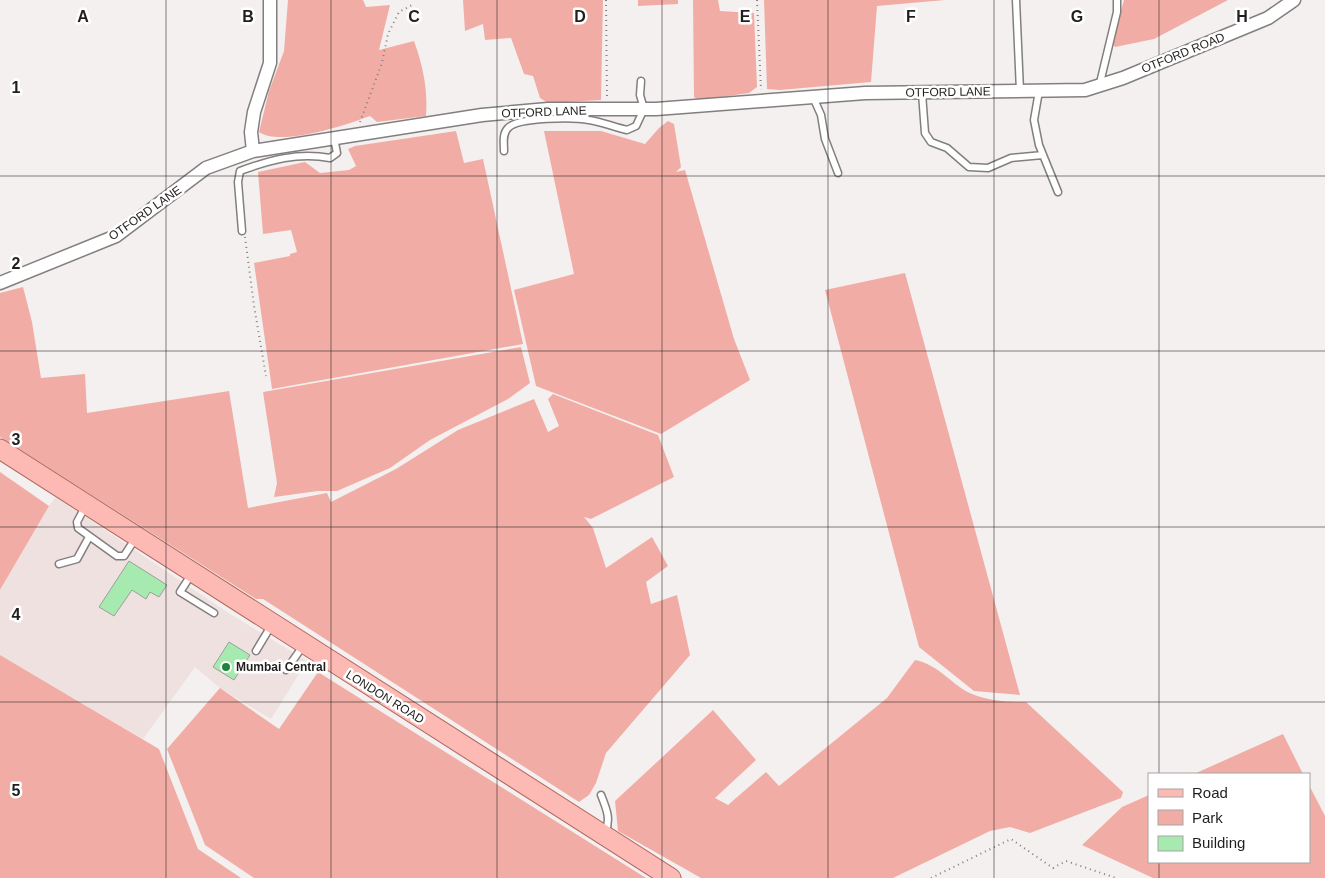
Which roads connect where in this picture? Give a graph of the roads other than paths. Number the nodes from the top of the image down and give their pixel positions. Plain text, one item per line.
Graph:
1 (270, 0) edge
2 (1016, 0) edge
3 (1117, 0) edge
4 (1294, 0) edge
5 (1123, 78) joint
6 (642, 81) dead end
7 (1099, 87) junction
8 (1020, 91) junction
9 (1039, 91) junction
10 (922, 93) junction
11 (813, 97) junction
12 (644, 109) junction
13 (334, 137) junction
14 (253, 151) junction
15 (504, 151) dead end
16 (1043, 156) junction
17 (838, 173) dead end
18 (1058, 192) dead end
19 (242, 230) road end
20 (0, 283) edge
21 (0, 449) edge
22 (86, 505) junction
23 (89, 537) junction
24 (136, 538) junction
25 (59, 564) dead end
26 (192, 574) junction
27 (214, 613) dead end
28 (272, 624) junction
29 (304, 645) junction
30 (256, 651) dead end
31 (286, 670) dead end
32 (601, 795) dead end
33 (605, 836) junction
34 (670, 878) edge

1 - 14 street
2 - 8 lane
3 - 7 lane
4 - 5 street, OTFORD ROAD
5 - 7 street, OTFORD LANE
6 - 12 lane
7 - 9 street, OTFORD LANE
8 - 9 street, OTFORD LANE
8 - 10 street, OTFORD LANE
9 - 16 lane
10 - 11 street, OTFORD LANE
10 - 16 lane
11 - 12 street, OTFORD LANE
11 - 17 lane
12 - 13 street, OTFORD LANE
12 - 15 lane
13 - 14 street, OTFORD LANE
13 - 19 lane
14 - 20 street, OTFORD LANE
16 - 18 lane
21 - 22 main road, LONDON ROAD
22 - 23 lane
22 - 24 main road, LONDON ROAD
23 - 24 lane
23 - 25 lane
24 - 26 main road, LONDON ROAD
26 - 27 lane
26 - 28 main road, LONDON ROAD
28 - 29 main road, LONDON ROAD
28 - 30 lane
29 - 31 lane
29 - 33 main road, LONDON ROAD
32 - 33 lane
33 - 34 main road, LONDON ROAD

